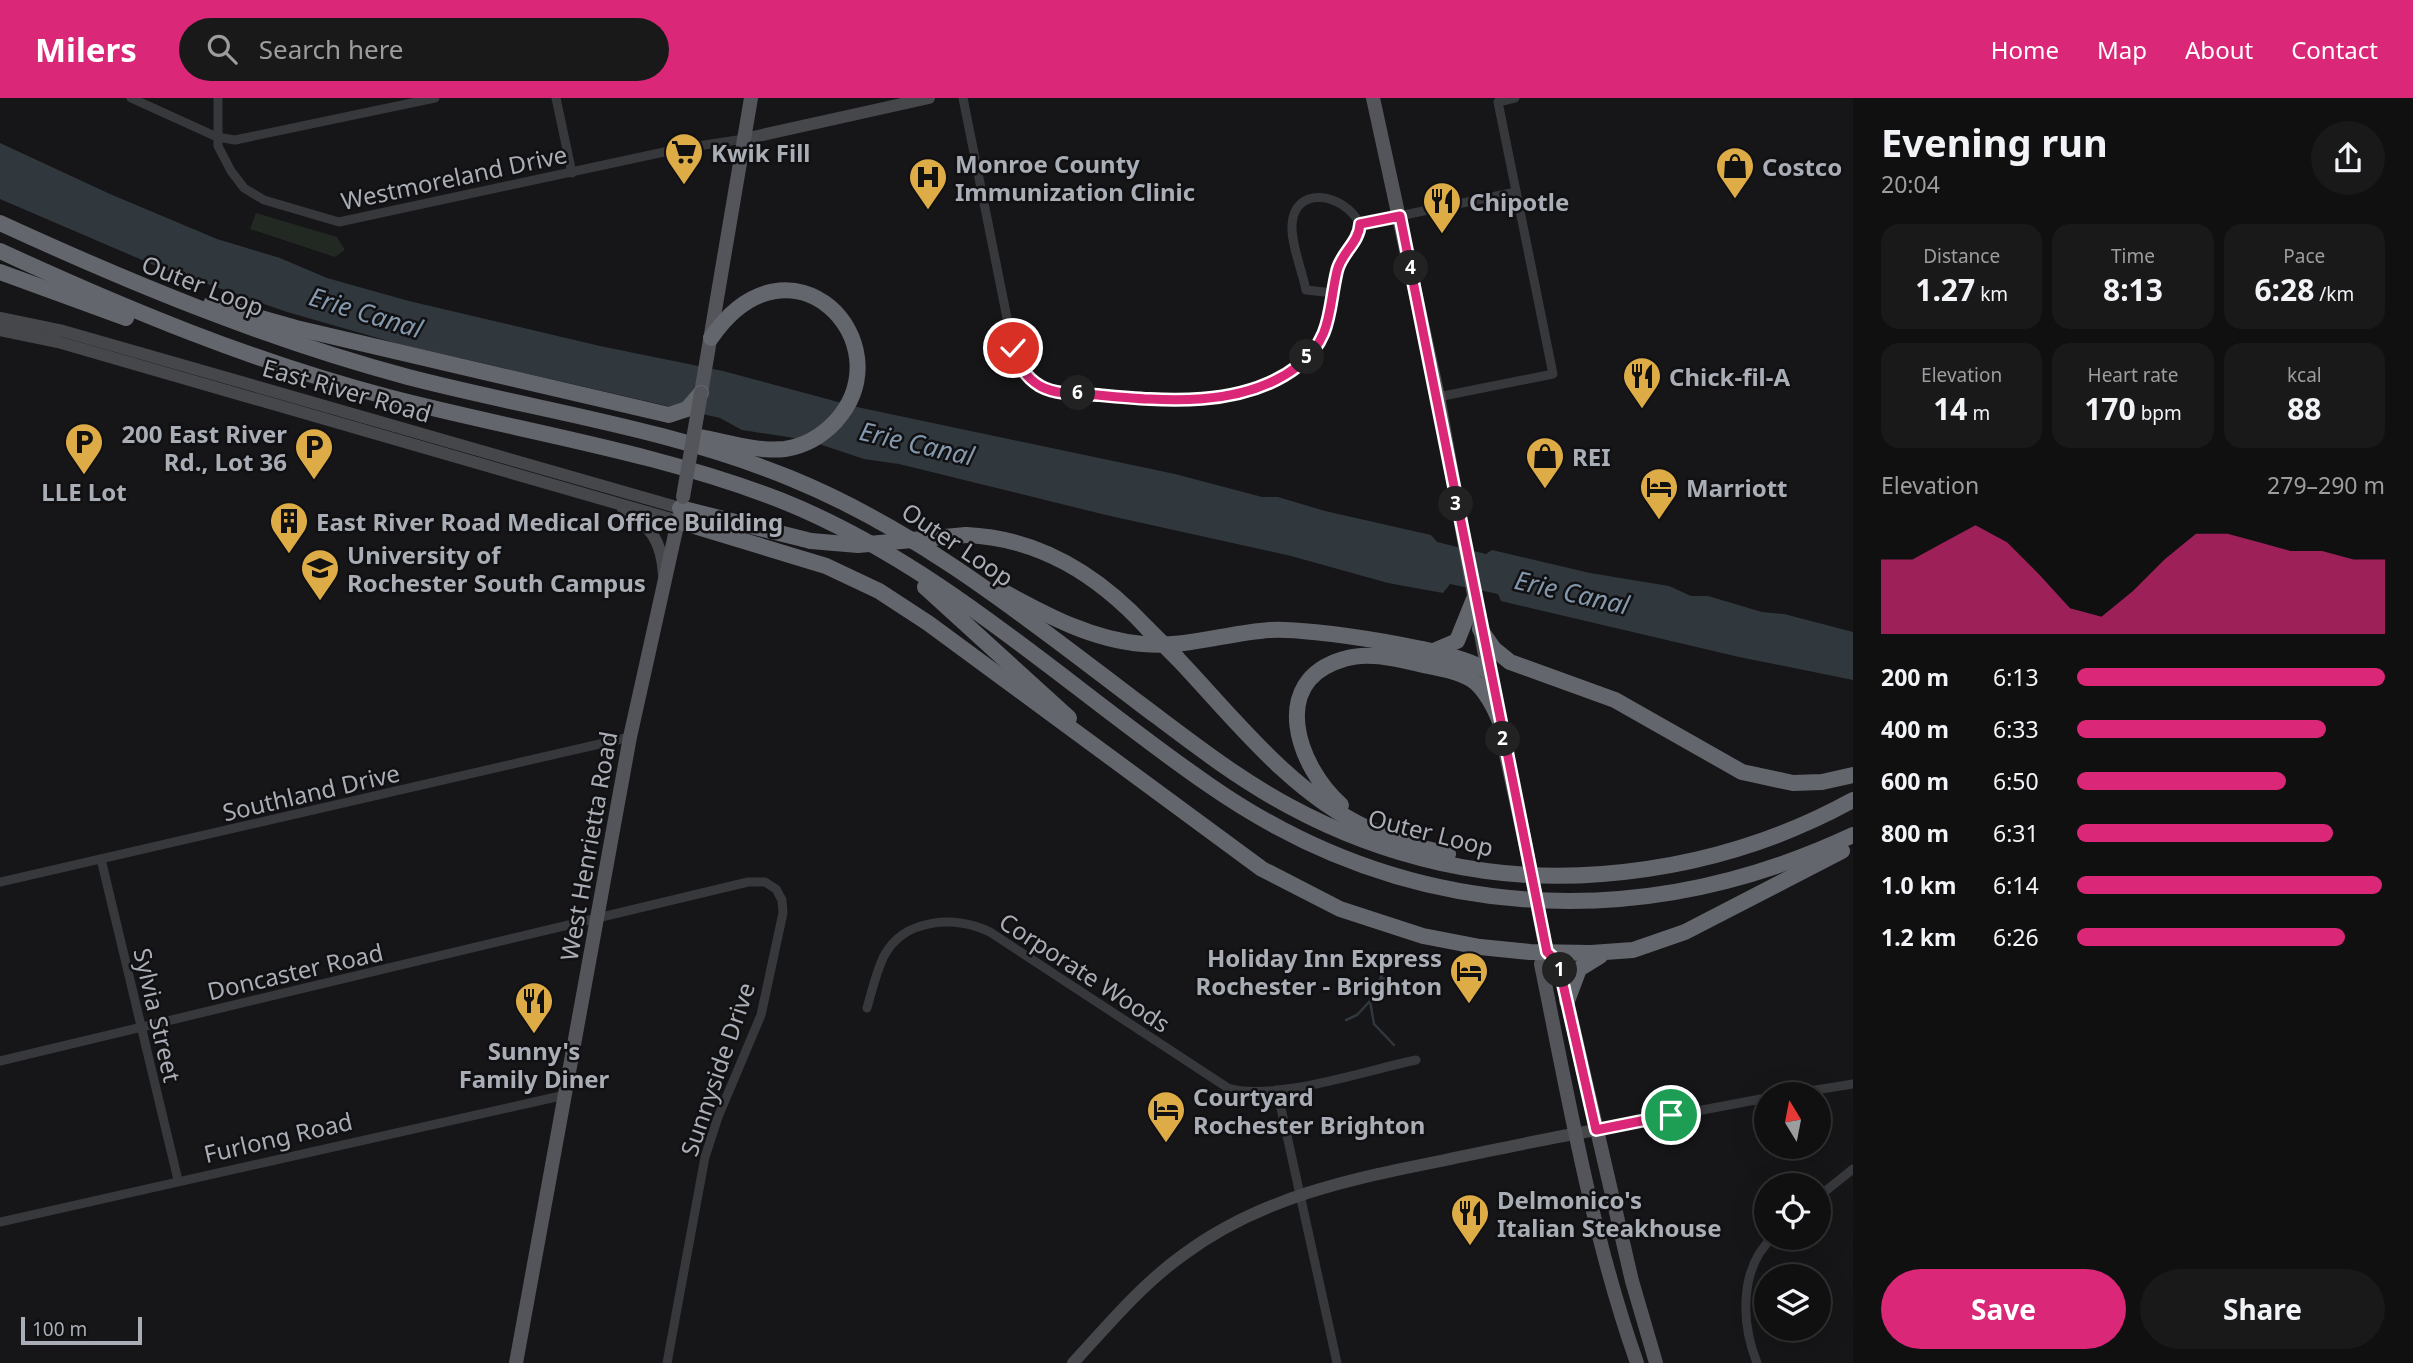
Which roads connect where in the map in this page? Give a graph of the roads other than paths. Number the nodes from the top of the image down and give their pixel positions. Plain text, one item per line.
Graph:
1 (131, 98) edge
2 (218, 98) edge
3 (435, 98) edge
4 (556, 98) edge
5 (751, 98) edge
6 (929, 98) edge
7 (963, 98) edge
8 (1373, 98) edge
9 (1515, 98) edge
10 (217, 138) junction
11 (744, 139) junction
12 (572, 173) junction
13 (1516, 192) junction
14 (1400, 216) junction
15 (0, 223) edge
16 (1360, 224) junction
17 (0, 251) edge
18 (0, 272) edge
19 (121, 278) junction
20 (1334, 293) junction
21 (0, 318) edge
22 (0, 330) edge
23 (711, 338) junction
24 (361, 389) junction
25 (701, 393) junction
26 (1438, 397) junction
27 (557, 412) junction
28 (600, 499) junction
29 (680, 509) junction
30 (881, 549) junction
31 (929, 549) junction
32 (664, 581) junction
33 (1474, 599) joint
34 (1473, 628) junction
35 (1431, 652) junction
36 (1488, 672) junction
37 (1499, 719) junction
38 (630, 737) junction
39 (1853, 775) edge
40 (1144, 783) junction
41 (1853, 800) edge
42 (1853, 835) edge
43 (1413, 844) junction
44 (1853, 845) edge
45 (101, 859) junction
46 (1628, 872) junction
47 (0, 882) edge
48 (598, 919) junction
49 (1546, 946) junction
50 (1620, 952) junction
51 (1567, 1001) junction
52 (867, 1008) dead end
53 (141, 1027) junction
54 (1416, 1060) dead end
55 (0, 1061) edge
56 (1853, 1084) edge
57 (1831, 1088) edge
58 (1278, 1090) junction
59 (565, 1095) junction
60 (1754, 1100) edge
61 (1596, 1130) junction
62 (1577, 1133) junction
63 (1853, 1170) edge
64 (178, 1180) junction
65 (1831, 1188) edge
66 (1300, 1194) junction
67 (0, 1222) edge
68 (1764, 1250) edge
69 (516, 1363) edge
70 (667, 1363) edge
71 (1073, 1363) edge
72 (1337, 1363) edge
73 (1637, 1363) edge
74 (1656, 1363) edge
75 (1757, 1363) edge

1 - 10 street
2 - 10 street
3 - 10 street
4 - 12 street
5 - 11 main road, West Henrietta Road
6 - 11 street
7 - 20 street
8 - 14 main road
9 - 13 street
10 - 12 street, Westmoreland Drive
11 - 12 street, Westmoreland Drive
11 - 23 main road, West Henrietta Road
13 - 14 street
13 - 26 street
14 - 16 street
14 - 26 main road
15 - 19 highway, Outer Loop
16 - 20 street
16 - 20 street
17 - 24 highway, Outer Loop
18 - 24 highway
19 - 25 highway
19 - 27 highway, Outer Loop
21 - 29 street, East River Road
22 - 28 street, East River Road
23 - 25 main road, West Henrietta Road
23 - 27 highway
24 - 30 highway, Outer Loop
25 - 29 main road, West Henrietta Road, bridge
26 - 33 main road
27 - 31 highway, Outer Loop
28 - 29 street, East River Road
28 - 32 street
29 - 32 main road, West Henrietta Road
29 - 40 highway
29 - 43 highway, bridge
30 - 40 highway
30 - 42 highway, Outer Loop
31 - 35 highway
31 - 46 highway, Outer Loop
32 - 38 main road, West Henrietta Road
33 - 34 highway
34 - 35 highway
34 - 36 main road
34 - 39 highway
35 - 36 highway
36 - 37 main road
37 - 43 highway
37 - 49 main road, bridge
38 - 45 street, Southland Drive
38 - 48 main road, West Henrietta Road
40 - 49 highway
41 - 46 highway, Outer Loop
43 - 46 highway
44 - 50 highway
45 - 47 street, Southland Drive
45 - 53 street, Sylvia Street
48 - 53 street, Doncaster Road
48 - 59 main road, West Henrietta Road
48 - 70 street, Sunnyside Drive
49 - 50 highway
49 - 51 main road
49 - 62 main road
50 - 51 highway
51 - 61 main road
52 - 58 street, Corporate Woods
53 - 55 street, Doncaster Road
53 - 64 street, Sylvia Street
54 - 58 street, Corporate Woods
56 - 57 street
58 - 66 street
59 - 64 street, Furlong Road
59 - 69 main road, West Henrietta Road
60 - 61 street
61 - 62 street
61 - 74 main road
62 - 66 street
62 - 73 main road
63 - 65 street
64 - 67 street, Furlong Road
66 - 71 street
66 - 72 street
68 - 75 street

